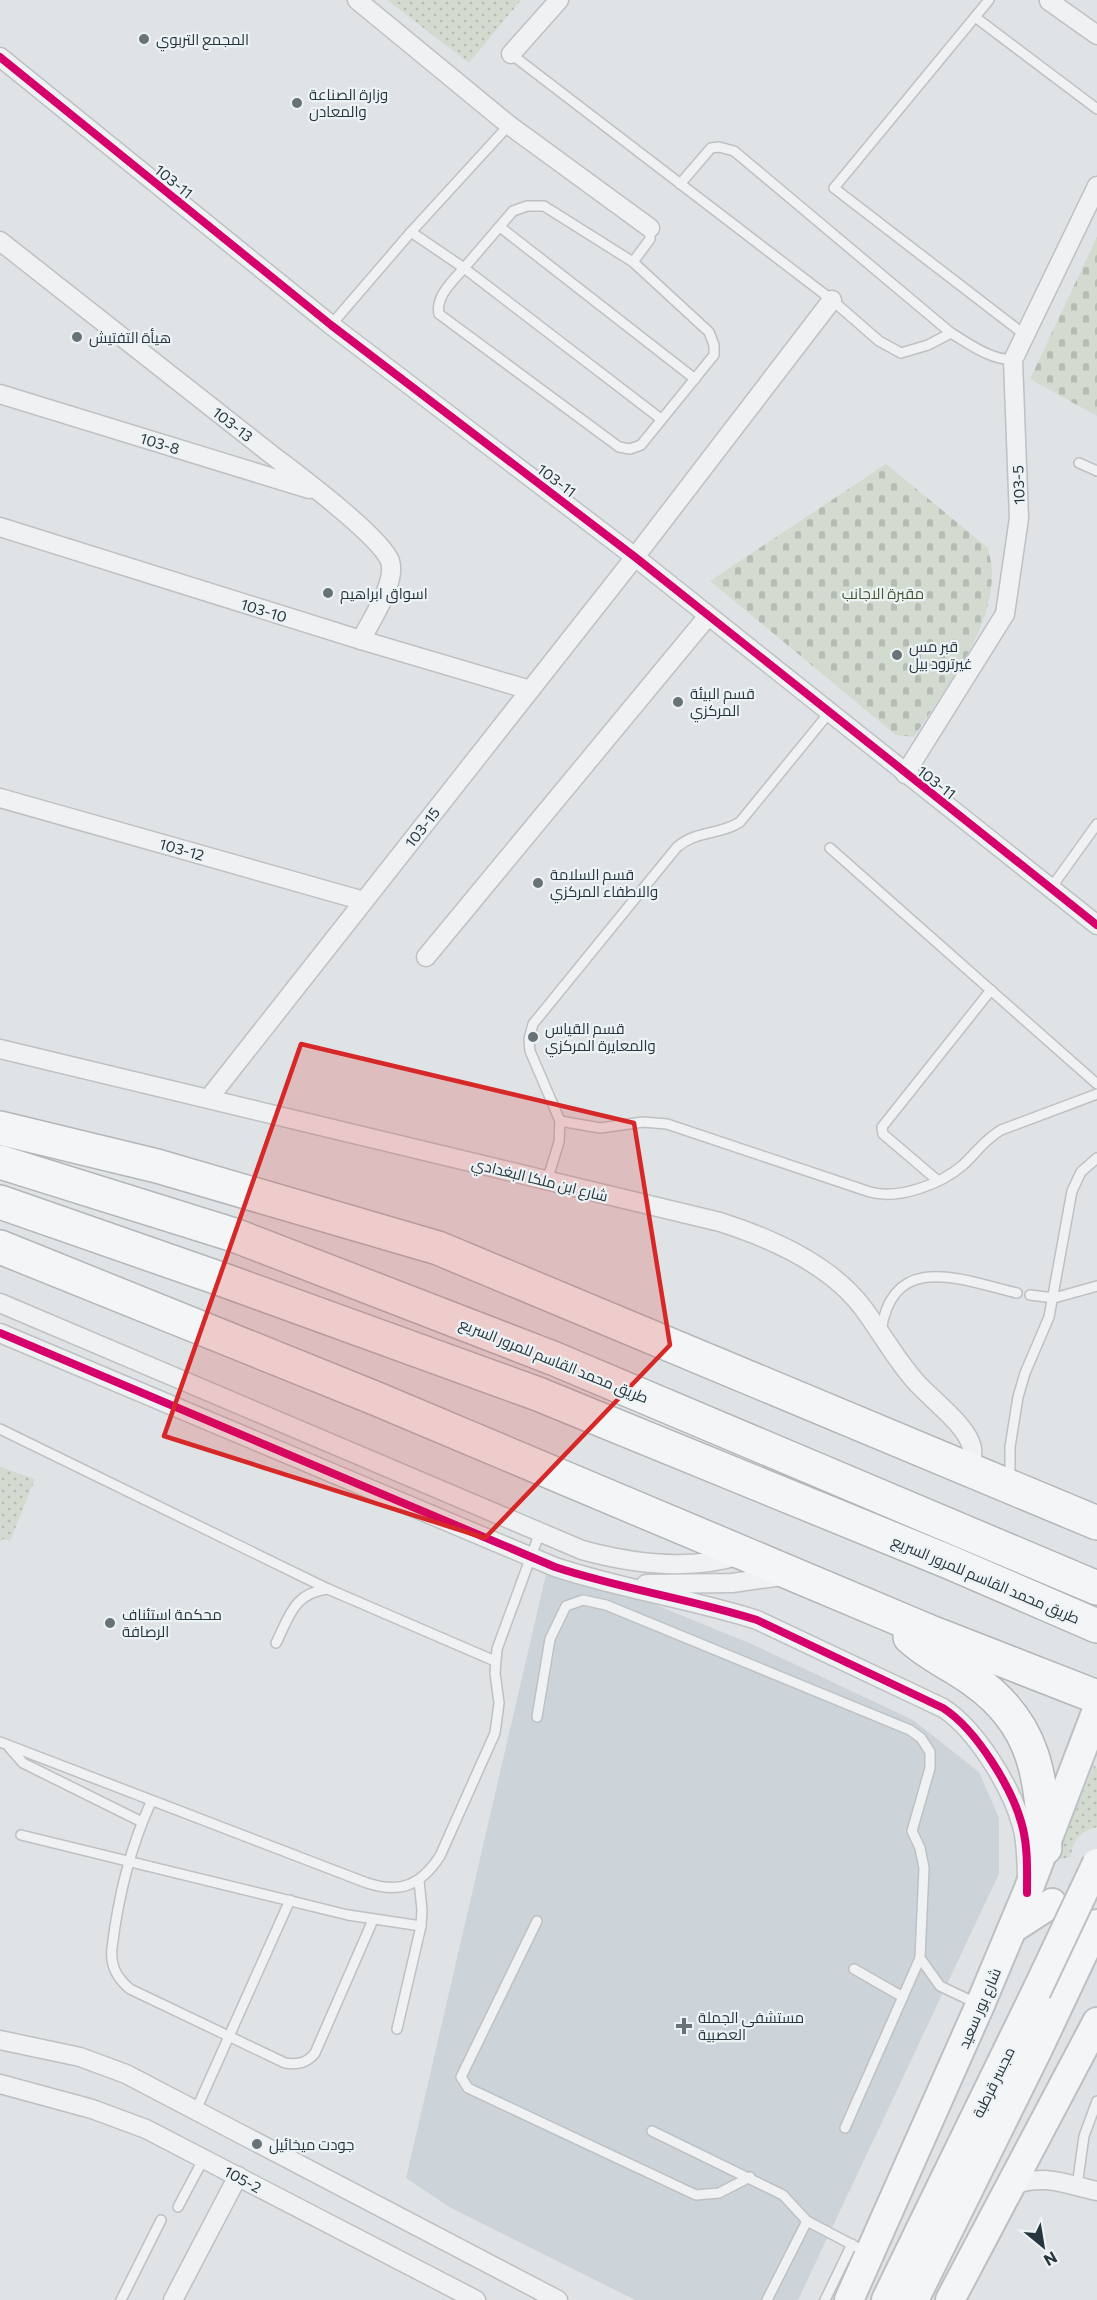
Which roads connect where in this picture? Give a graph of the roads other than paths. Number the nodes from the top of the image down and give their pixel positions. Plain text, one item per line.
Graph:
1 (357, 0) edge
2 (559, 0) edge
3 (989, 0) edge
4 (1049, 1) edge
5 (975, 17) junction
6 (1097, 35) edge
7 (511, 54) joint
8 (0, 57) edge
9 (1097, 109) edge
10 (510, 125) junction
11 (680, 184) junction
12 (1097, 186) edge
13 (500, 228) junction
14 (650, 228) joint
15 (411, 232) junction
16 (0, 241) edge
17 (633, 262) junction
18 (464, 268) junction
19 (832, 300) junction
20 (331, 325) junction
21 (951, 333) junction
22 (1025, 335) junction
23 (1013, 360) junction
24 (695, 379) junction
25 (0, 394) edge
26 (661, 419) junction
27 (1079, 463) dead end
28 (1097, 471) edge
29 (320, 492) junction
30 (0, 527) edge
31 (635, 557) junction
32 (708, 616) junction
33 (361, 640) junction
34 (530, 690) junction
35 (829, 713) junction
36 (905, 774) junction
37 (0, 798) edge
38 (1097, 824) edge
39 (830, 848) dead end
40 (1051, 888) junction
41 (364, 901) junction
42 (1097, 925) edge
43 (426, 957) dead end
44 (991, 990) junction
45 (0, 1049) edge
46 (1097, 1084) edge
47 (1097, 1094) edge
48 (209, 1098) junction
49 (560, 1121) junction
50 (0, 1128) edge
51 (1097, 1158) edge
52 (0, 1162) edge
53 (937, 1180) junction
54 (547, 1182) junction
55 (0, 1202) edge
56 (0, 1247) edge
57 (1097, 1286) edge
58 (1017, 1293) dead end
59 (1030, 1295) dead end
60 (1054, 1298) junction
61 (0, 1304) edge
62 (0, 1333) edge
63 (880, 1333) junction
64 (0, 1429) edge
65 (971, 1471) junction
66 (1011, 1487) junction
67 (1097, 1495) edge
68 (1052, 1504) junction
69 (1097, 1523) edge
70 (540, 1532) junction
71 (744, 1554) junction
72 (531, 1558) junction
73 (792, 1574) junction
74 (611, 1584) junction
75 (1097, 1588) edge
76 (328, 1589) junction
77 (891, 1616) junction
78 (1097, 1626) edge
79 (276, 1643) dead end
80 (495, 1660) junction
81 (1097, 1697) edge
82 (1097, 1710) edge
83 (537, 1717) dead end
84 (4, 1744) edge
85 (152, 1802) junction
86 (142, 1822) junction
87 (21, 1834) dead end
88 (1045, 1848) junction
89 (130, 1861) junction
90 (1097, 1863) edge
91 (419, 1881) junction
92 (1040, 1898) junction
93 (290, 1900) junction
94 (373, 1920) junction
95 (537, 1921) dead end
96 (1097, 1924) edge
97 (421, 1926) junction
98 (920, 1958) junction
99 (854, 1969) dead end
100 (903, 1997) junction
101 (1048, 1998) junction
102 (980, 2005) junction
103 (1097, 2022) edge
104 (397, 2029) dead end
105 (229, 2036) junction
106 (0, 2040) edge
107 (0, 2084) edge
108 (1097, 2101) edge
109 (196, 2110) junction
110 (845, 2128) dead end
111 (652, 2131) dead end
112 (1032, 2146) junction
113 (204, 2158) junction
114 (238, 2176) junction
115 (750, 2177) junction
116 (1053, 2179) junction
117 (1010, 2186) junction
118 (1077, 2187) junction
119 (1097, 2191) edge
120 (178, 2207) dead end
121 (161, 2220) dead end
122 (807, 2221) junction
123 (861, 2249) junction
124 (121, 2300) edge
125 (173, 2300) edge
126 (476, 2300) edge
127 (558, 2300) edge
128 (767, 2300) edge
129 (825, 2300) edge
130 (849, 2300) edge
131 (885, 2300) edge
132 (914, 2300) edge
133 (950, 2300) edge

1 - 10 street
2 - 7 street
3 - 5 lane
4 - 6 street
5 - 9 lane
5 - 22 lane
7 - 11 lane
8 - 20 street, 103-11
10 - 14 street
10 - 15 lane
11 - 19 lane
11 - 21 lane
12 - 22 street, 103-5
13 - 17 lane
13 - 18 lane
13 - 24 lane
14 - 17 lane
15 - 18 lane
15 - 20 lane
16 - 29 street, 103-13
17 - 24 lane
18 - 26 lane
18 - 26 lane
19 - 21 lane
19 - 31 street, 103-15
20 - 31 street, 103-11
21 - 23 lane
22 - 23 street, 103-5
23 - 36 street, 103-5
24 - 26 lane
25 - 29 street, 103-8
27 - 28 lane
29 - 33 street, 103-13
30 - 33 street, 103-10
31 - 32 street, 103-11
31 - 34 street, 103-15
32 - 35 street, 103-11
32 - 43 street
33 - 34 street, 103-10
34 - 41 street, 103-15
35 - 36 street, 103-11
35 - 49 lane
36 - 40 street, 103-11
37 - 41 street, 103-12
38 - 40 lane
39 - 44 lane
40 - 42 street, 103-11
41 - 48 street, 103-15
44 - 46 lane
44 - 53 lane
45 - 48 street, شارع ابن ملكا البغدادي
47 - 53 lane
48 - 54 street, شارع ابن ملكا البغدادي
49 - 53 lane
49 - 54 lane
50 - 65 highway
51 - 60 lane
52 - 75 highway, طريق محمد القاسم للمرور السريع
54 - 63 street, شارع ابن ملكا البغدادي
55 - 78 highway, طريق محمد القاسم للمرور السريع
56 - 71 highway
57 - 60 lane
58 - 63 lane
59 - 60 lane
60 - 66 lane
61 - 70 street
62 - 72 street
63 - 65 street, شارع ابن ملكا البغدادي
64 - 76 lane
65 - 66 highway
66 - 68 highway
67 - 68 highway
68 - 69 highway
70 - 71 street
70 - 72 lane
71 - 73 highway
72 - 74 street
72 - 80 lane
73 - 74 street
73 - 77 highway
74 - 92 street
76 - 79 lane
76 - 80 lane
77 - 81 highway
77 - 88 highway
80 - 91 lane
82 - 88 main road
83 - 98 lane
84 - 85 lane
84 - 86 lane
85 - 86 lane
85 - 91 lane
86 - 89 lane
87 - 89 lane
88 - 92 main road
89 - 93 lane
89 - 105 lane
90 - 101 main road, مجسر قرطبة, bridge
91 - 97 lane
92 - 102 main road, شارع بور سعيد
93 - 94 lane
93 - 105 lane
94 - 97 lane
94 - 105 lane
95 - 115 lane
96 - 101 main road, مجسر قرطبة
97 - 104 lane
98 - 100 lane
98 - 102 lane
99 - 100 lane
100 - 110 lane
101 - 131 main road, مجسر قرطبة
101 - 132 main road, مجسر قرطبة
102 - 123 main road, شارع بور سعيد
103 - 112 main road
105 - 109 lane
106 - 109 street
107 - 113 street, 105-2
108 - 118 lane
109 - 127 street
111 - 115 lane
112 - 116 street
112 - 117 main road
113 - 114 street, 105-2
113 - 120 lane
114 - 125 street
114 - 126 street, 105-2
115 - 122 lane
116 - 117 street
116 - 118 street
117 - 133 main road
118 - 119 street
121 - 124 lane
122 - 123 lane
122 - 128 lane
123 - 129 lane
123 - 130 main road, شارع بور سعيد

